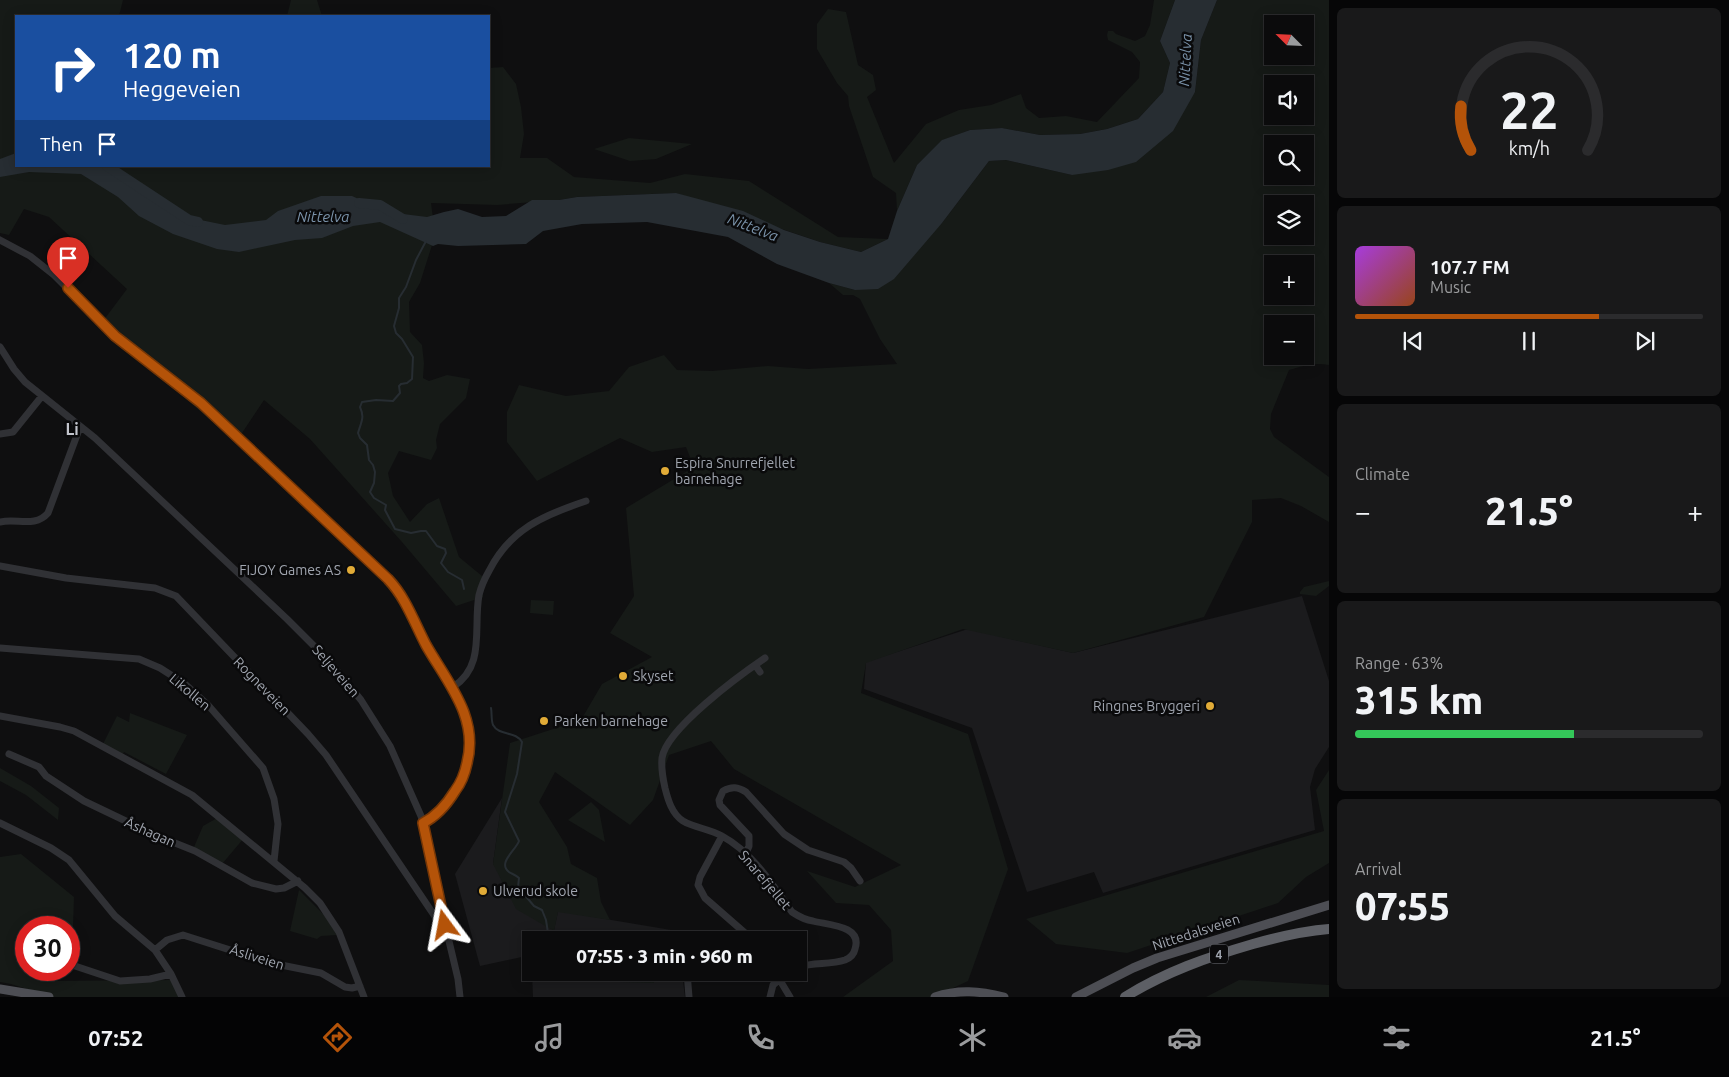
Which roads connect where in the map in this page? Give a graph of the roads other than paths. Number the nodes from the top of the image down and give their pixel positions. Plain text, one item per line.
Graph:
1 (0, 240) edge
2 (1, 352) edge
3 (42, 396) junction
4 (80, 427) junction
5 (0, 434) edge
6 (586, 501) dead end
7 (0, 522) edge
8 (0, 566) edge
9 (0, 648) edge
10 (765, 658) dead end
11 (755, 665) junction
12 (760, 672) dead end
13 (453, 687) junction
14 (0, 716) edge
15 (9, 754) dead end
16 (0, 823) edge
17 (423, 823) junction
18 (722, 836) junction
19 (746, 853) junction
20 (274, 861) junction
21 (298, 881) junction
22 (860, 881) dead end
23 (1329, 905) edge
24 (445, 925) junction
25 (1329, 929) edge
26 (743, 931) edge
27 (155, 950) junction
28 (807, 965) edge
29 (80, 968) edge
30 (171, 974) junction
31 (688, 981) edge
32 (775, 981) edge
33 (780, 981) edge
34 (360, 986) junction
35 (0, 990) edge
36 (49, 997) edge
37 (182, 997) edge
38 (364, 997) edge
39 (460, 997) edge
40 (689, 997) edge
41 (770, 997) edge
42 (790, 997) edge
43 (935, 997) edge
44 (1004, 997) edge
45 (1076, 997) edge
46 (1125, 997) edge

1 - 13 street
2 - 3 street, Seljeveien
3 - 4 street, Seljeveien
3 - 5 street
4 - 7 street
4 - 17 street, Seljeveien
6 - 13 street
8 - 24 street, Rogneveien
9 - 20 street, Likollen
10 - 11 street, Snarefjellet
11 - 12 street
11 - 18 street, Snarefjellet
13 - 17 street
14 - 20 street
15 - 21 street, Åshagan
16 - 27 street
17 - 24 street, Seljeveien
18 - 19 street, Snarefjellet
18 - 26 street
19 - 22 street
19 - 28 street, Snarefjellet
20 - 21 street
21 - 34 street
23 - 45 main road, Nittedalsveien
24 - 39 street, Seljeveien
25 - 46 highway, 4
27 - 30 street
27 - 34 street, Åsliveien
29 - 30 street
30 - 37 street
31 - 40 street
32 - 41 street
33 - 42 street
34 - 38 street
35 - 36 main road
43 - 44 main road

